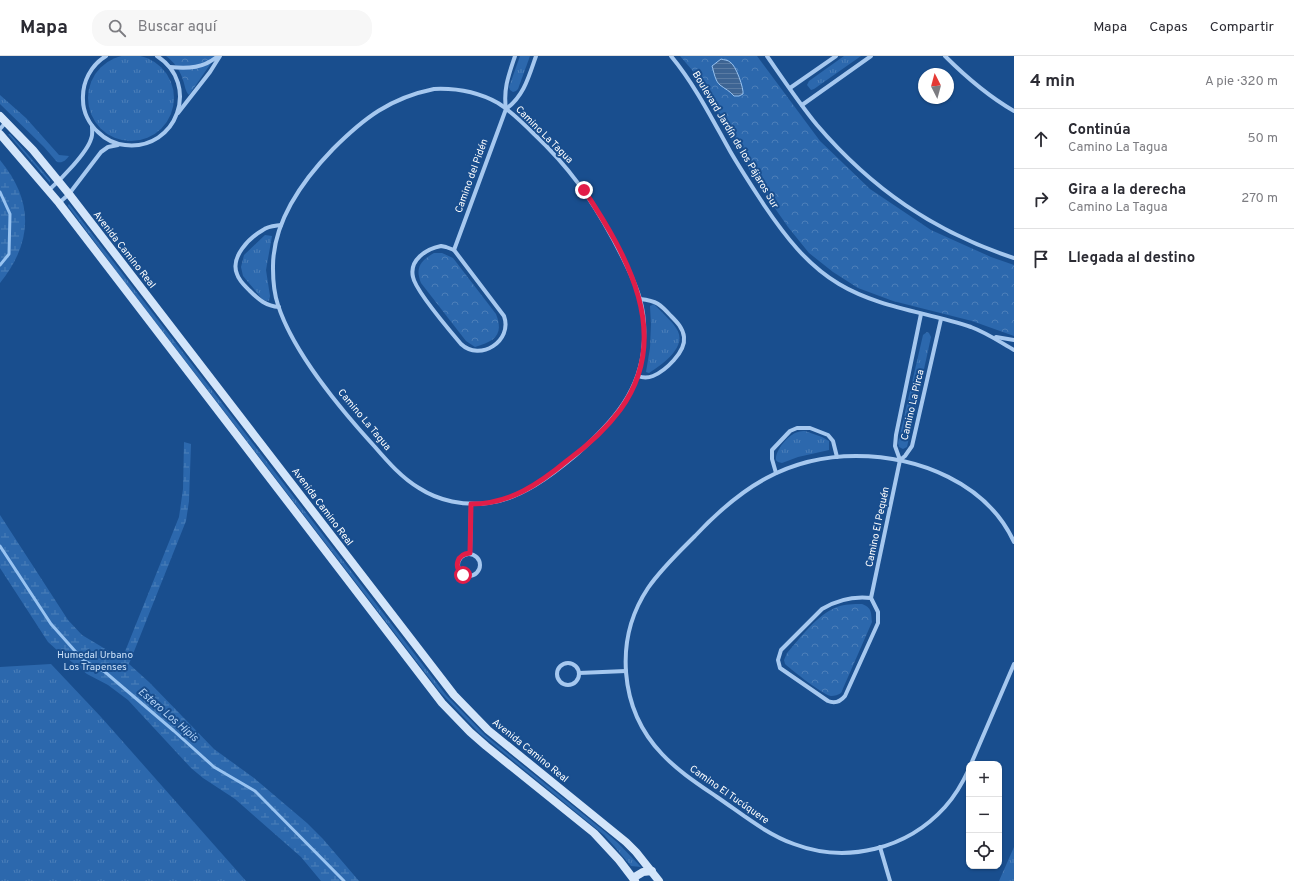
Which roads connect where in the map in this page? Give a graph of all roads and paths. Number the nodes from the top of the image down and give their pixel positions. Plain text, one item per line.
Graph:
1 (106, 56) edge
2 (157, 56) edge
3 (219, 56) edge
4 (515, 56) edge
5 (536, 56) edge
6 (671, 56) edge
7 (767, 56) edge
8 (836, 56) edge
9 (871, 56) edge
10 (945, 56) edge
11 (170, 67) junction
12 (790, 88) junction
13 (802, 105) junction
14 (506, 109) junction
15 (1014, 111) edge
16 (177, 115) junction
17 (0, 116) edge
18 (6, 121) junction
19 (91, 124) junction
20 (0, 129) edge
21 (0, 134) edge
22 (122, 145) junction
23 (59, 181) junction
24 (49, 190) junction
25 (69, 194) junction
26 (59, 203) junction
27 (281, 225) junction
28 (454, 250) junction
29 (1014, 258) edge
30 (640, 299) junction
31 (278, 307) junction
32 (921, 314) junction
33 (940, 319) junction
34 (992, 336) junction
35 (1014, 340) edge
36 (1014, 350) edge
37 (638, 376) junction
38 (837, 457) junction
39 (900, 460) junction
40 (776, 473) junction
41 (471, 504) junction
42 (1014, 542) edge
43 (470, 553) junction
44 (871, 598) junction
45 (1014, 664) edge
46 (626, 672) junction
47 (579, 673) junction
48 (972, 761) edge
49 (966, 774) edge
50 (880, 847) junction
51 (652, 871) junction
52 (634, 880) edge
53 (659, 881) edge
54 (890, 881) edge

1 - 19 street
2 - 11 street
3 - 11 street
3 - 16 street
4 - 14 street
5 - 14 street
6 - 32 street, Boulevard Jardín de los Pájaros Sur
7 - 12 street
8 - 12 street
9 - 13 street
10 - 15 street
11 - 16 street
12 - 13 street
13 - 29 street
14 - 27 street, Camino La Tagua
14 - 28 street, Camino del Pidén
14 - 30 street, Camino La Tagua
16 - 22 street
17 - 18 main road, Avenida Camino Real
18 - 20 street
18 - 23 main road, Avenida Camino Real
19 - 22 street
19 - 23 street
21 - 24 main road
22 - 25 street
23 - 24 street
23 - 25 main road, Avenida Camino Real
24 - 26 main road
25 - 26 street
25 - 51 main road, Avenida Camino Real
26 - 52 main road
27 - 31 street, Camino La Tagua
27 - 31 street
28 - 28 street
30 - 37 street, Camino La Tagua
30 - 37 street
31 - 41 street, Camino La Tagua
32 - 33 street, Boulevard Jardín de los Pájaros Sur
32 - 39 street, Camino La Pirca
33 - 34 street, Boulevard Jardín de los Pájaros Sur
33 - 39 street, Camino La Pirca
34 - 35 street
34 - 36 street, Boulevard Jardín de los Pájaros Sur
37 - 41 street, Camino La Tagua
38 - 39 street, Camino El Tucúquere
38 - 40 street, Camino El Tucúquere
38 - 40 street
39 - 42 street, Camino El Tucúquere
39 - 44 street, Camino El Pequén
40 - 46 street, Camino El Tucúquere
41 - 43 street
43 - 43 street
44 - 44 street
45 - 48 street
46 - 47 street
46 - 50 street, Camino El Tucúquere
47 - 47 street
49 - 50 street, Camino El Tucúquere
50 - 54 street
51 - 52 main road
51 - 53 main road, Avenida Camino Real

